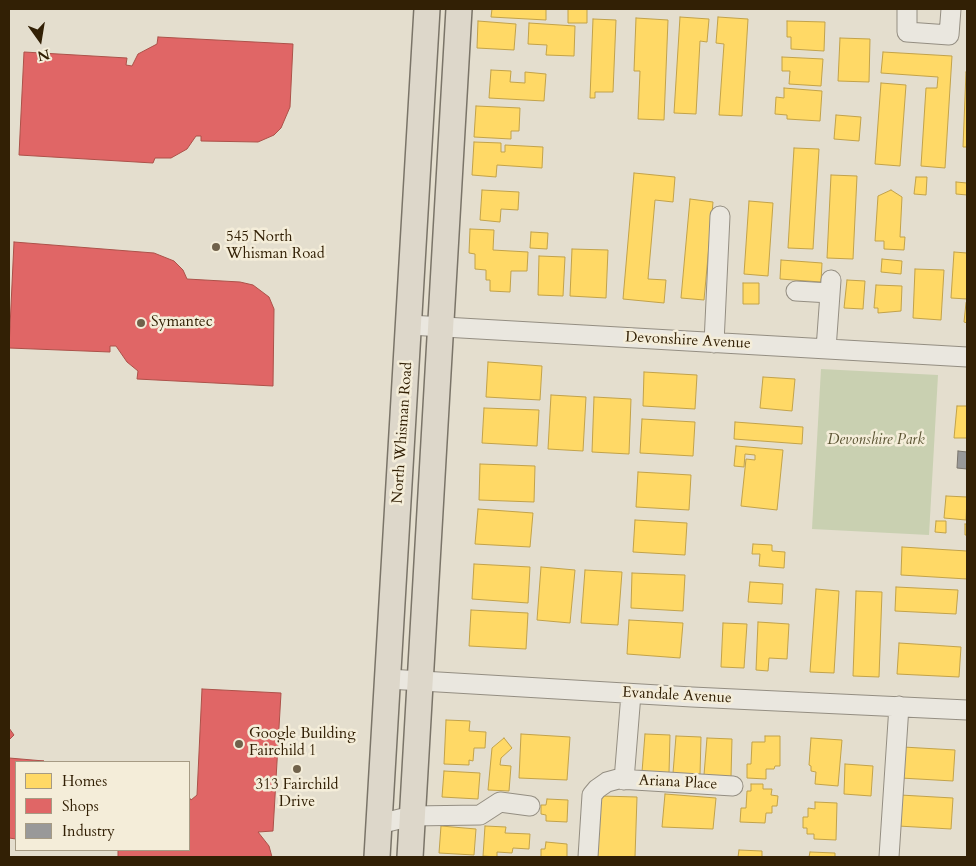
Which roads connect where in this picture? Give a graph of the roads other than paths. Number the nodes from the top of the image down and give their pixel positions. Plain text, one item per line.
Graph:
1 (427, 9) edge
2 (459, 9) edge
3 (907, 9) edge
4 (952, 9) edge
5 (720, 216) dead end
6 (796, 291) dead end
7 (409, 325) junction
8 (440, 327) junction
9 (714, 343) junction
10 (826, 349) junction
11 (967, 357) edge
12 (396, 549) junction
13 (427, 551) junction
14 (388, 679) junction
15 (420, 682) junction
16 (631, 694) junction
17 (898, 706) junction
18 (967, 710) edge
19 (624, 780) junction
20 (733, 786) dead end
21 (530, 806) dead end
22 (412, 816) junction
23 (379, 824) junction
24 (377, 857) edge
25 (410, 857) edge
26 (588, 857) edge
27 (890, 857) edge

1 - 7 main road, North Whisman Road
2 - 8 main road, North Whisman Road
3 - 4 street
5 - 9 street
6 - 10 street
7 - 8 street, Devonshire Avenue
7 - 12 main road, North Whisman Road
8 - 9 street, Devonshire Avenue
8 - 13 main road, North Whisman Road
9 - 10 street, Devonshire Avenue
10 - 11 street, Devonshire Avenue
12 - 13 main road
12 - 14 main road, North Whisman Road
13 - 15 main road, North Whisman Road
14 - 15 street, Evandale Avenue
14 - 23 main road, North Whisman Road
15 - 16 street, Evandale Avenue
15 - 22 main road, North Whisman Road
16 - 17 street, Evandale Avenue
16 - 19 street, Ariana Place
17 - 18 street, Evandale Avenue
17 - 27 street
19 - 20 street, Ariana Place
19 - 26 street, Ariana Place
21 - 22 street
22 - 23 street
22 - 25 main road, North Whisman Road
23 - 24 main road, North Whisman Road

